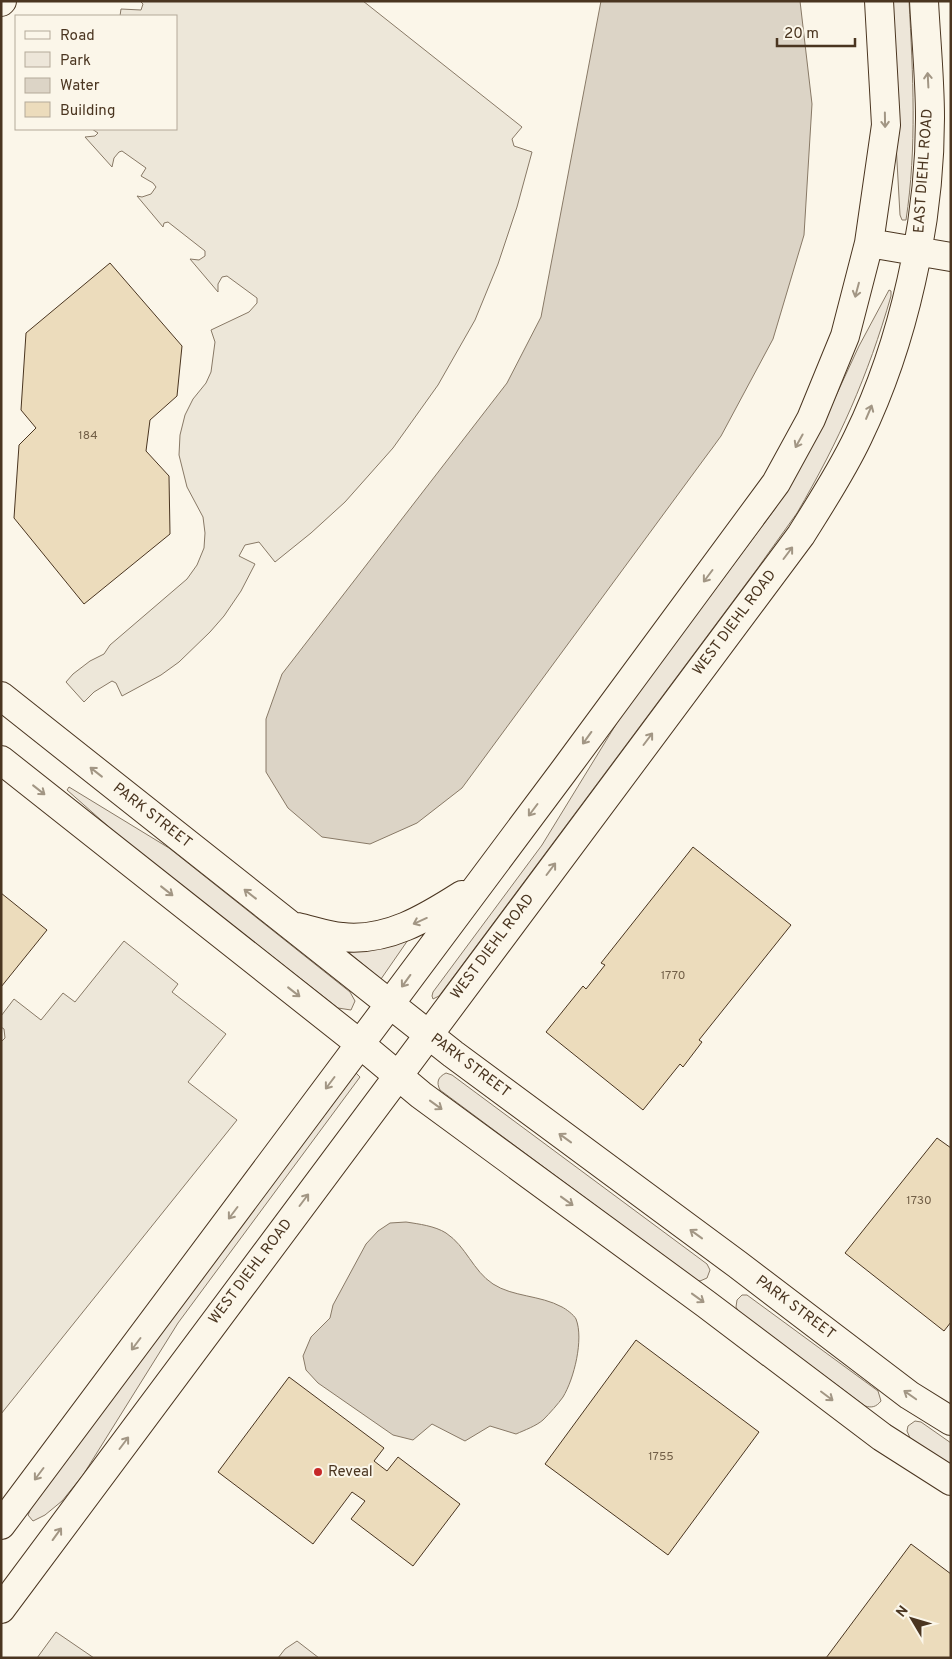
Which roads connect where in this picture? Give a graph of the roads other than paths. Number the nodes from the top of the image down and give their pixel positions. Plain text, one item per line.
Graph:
1 (879, 1) edge
2 (924, 1) edge
3 (869, 243) junction
4 (918, 251) junction
5 (951, 257) edge
6 (1, 696) edge
7 (1, 760) edge
8 (476, 886) junction
9 (289, 924) junction
10 (389, 1004) junction
11 (428, 1034) junction
12 (360, 1044) junction
13 (398, 1075) junction
14 (951, 1421) edge
15 (951, 1481) edge
16 (1, 1525) edge
17 (1, 1609) edge

1 -> 3 street
4 -> 2 street, EAST DIEHL ROAD
3 - 4 street
3 -> 8 street
4 - 5 street
11 -> 4 street, WEST DIEHL ROAD
9 -> 6 street, PARK STREET
7 -> 12 street
8 -> 9 street
8 -> 10 street
9 - 10 street, PARK STREET
10 - 11 street, PARK STREET
10 - 12 street
11 - 13 street, WEST DIEHL ROAD
14 -> 11 street, PARK STREET
12 - 13 street
12 -> 16 street
13 -> 15 street
17 -> 13 street, WEST DIEHL ROAD

